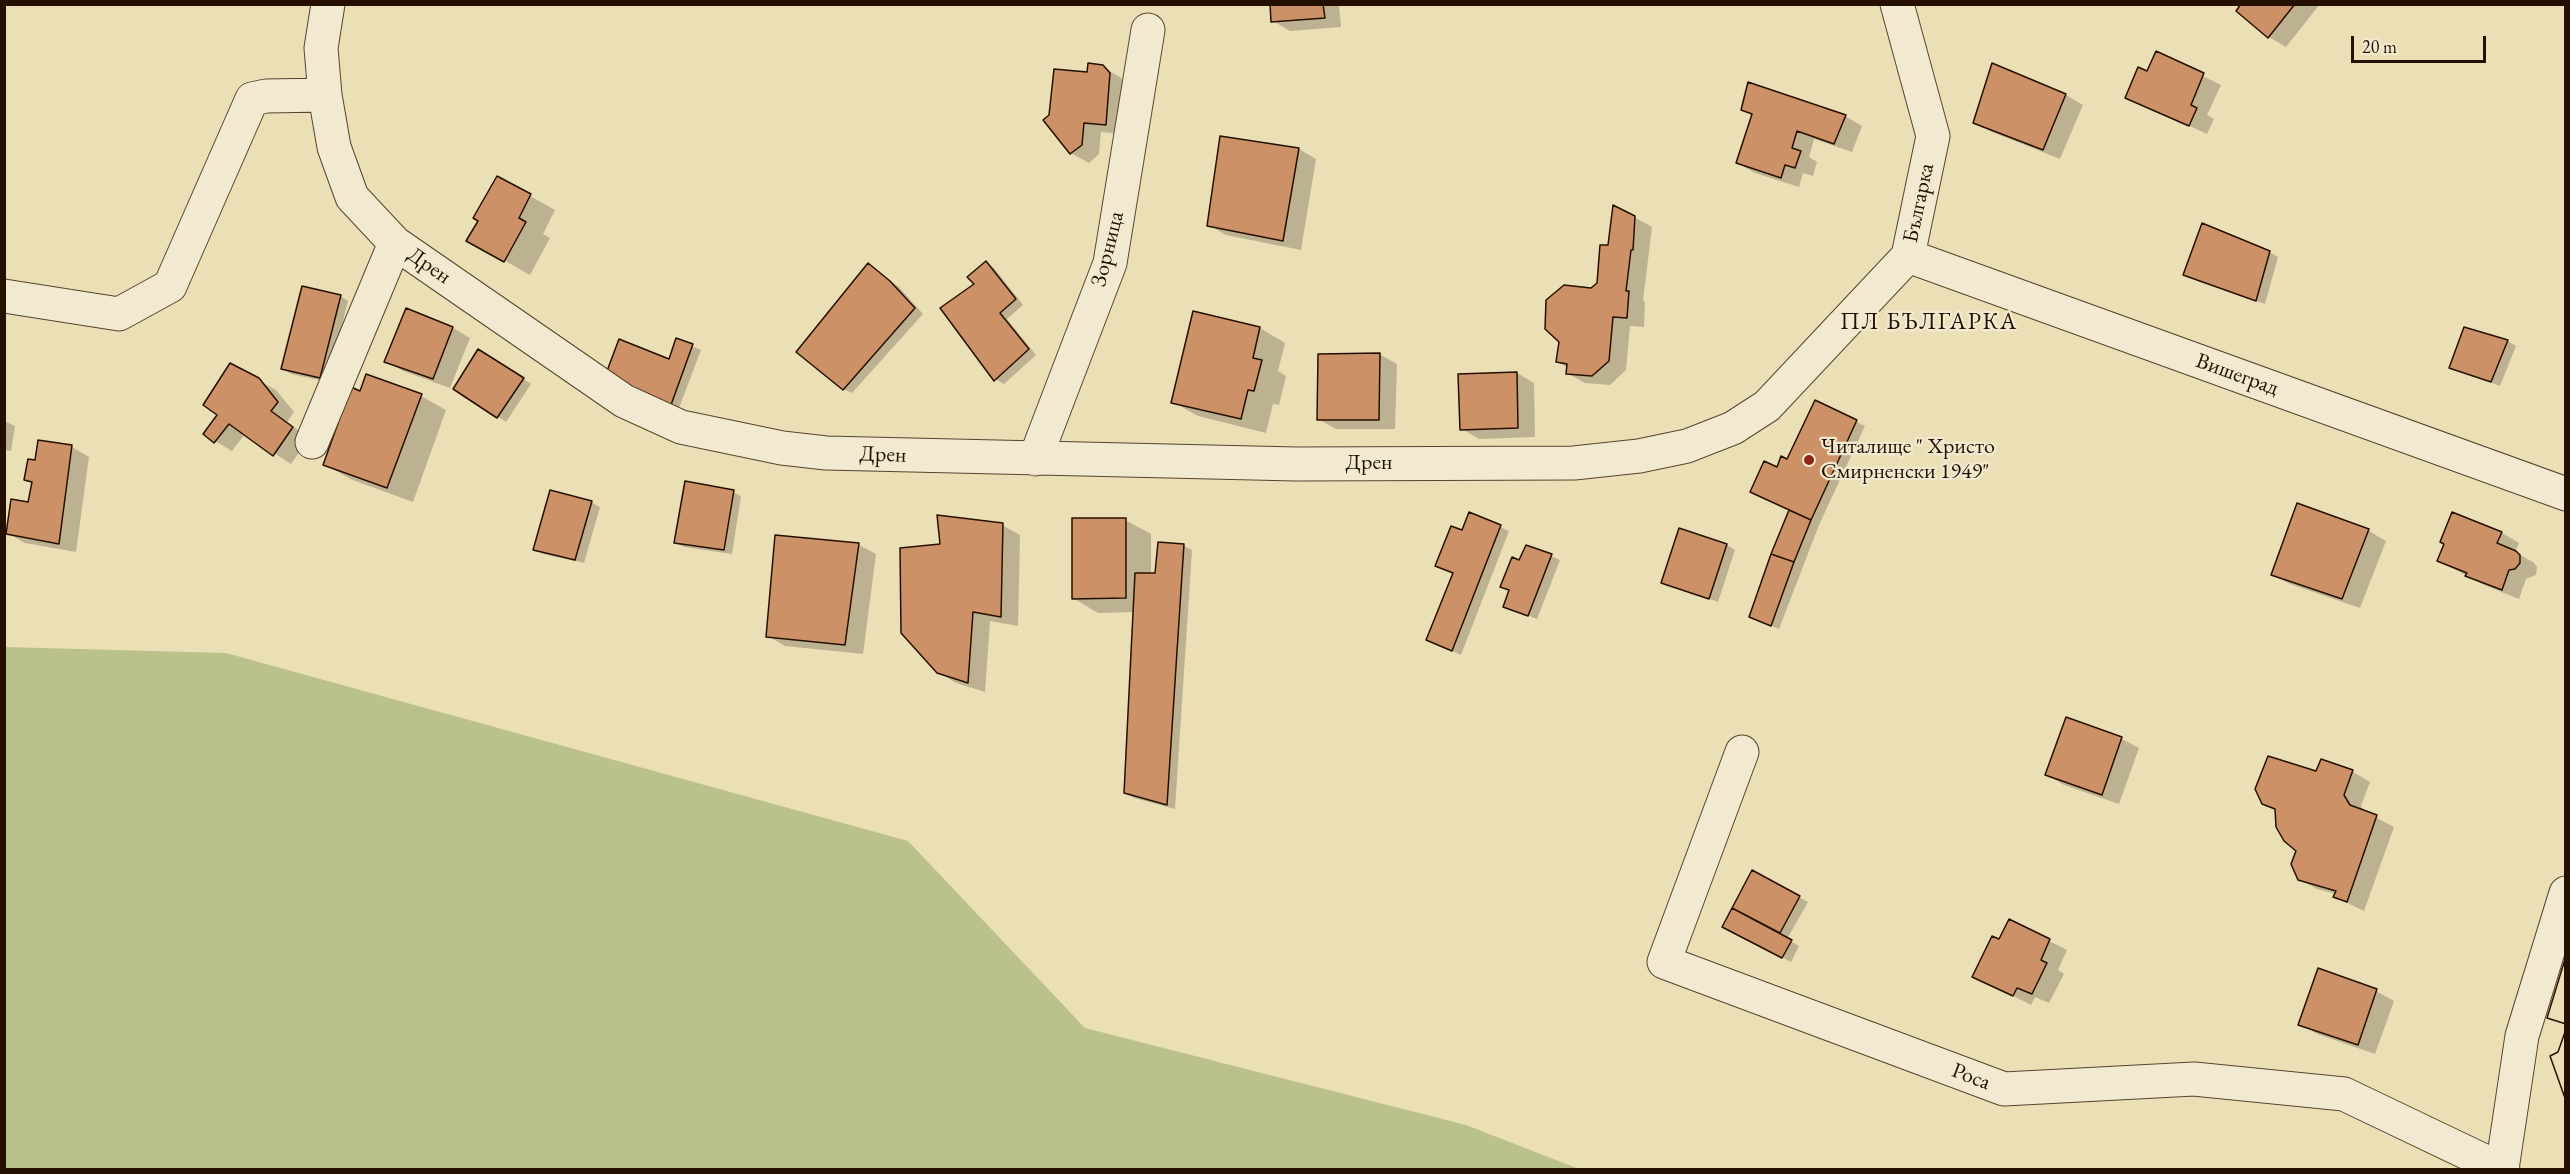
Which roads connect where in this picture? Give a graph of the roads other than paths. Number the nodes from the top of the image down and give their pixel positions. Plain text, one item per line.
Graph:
1 (328, 4) edge
2 (1897, 4) edge
3 (1148, 30) dead end
4 (325, 95) junction
5 (395, 243) junction
6 (1908, 256) junction
7 (4, 296) edge
8 (312, 442) dead end
9 (1687, 446) joint
10 (1035, 459) junction
11 (2565, 494) edge
12 (1742, 752) dead end
13 (2565, 893) edge
14 (2503, 1169) edge

1 - 4 street, Дрен
2 - 6 street, Българка
3 - 10 street, Зорница
4 - 5 street, Дрен
4 - 7 street
5 - 8 street
5 - 10 street, Дрен
6 - 9 street, Българка
6 - 11 street, Вишеград
9 - 10 street, Дрен
12 - 14 street, Роса
13 - 14 street

